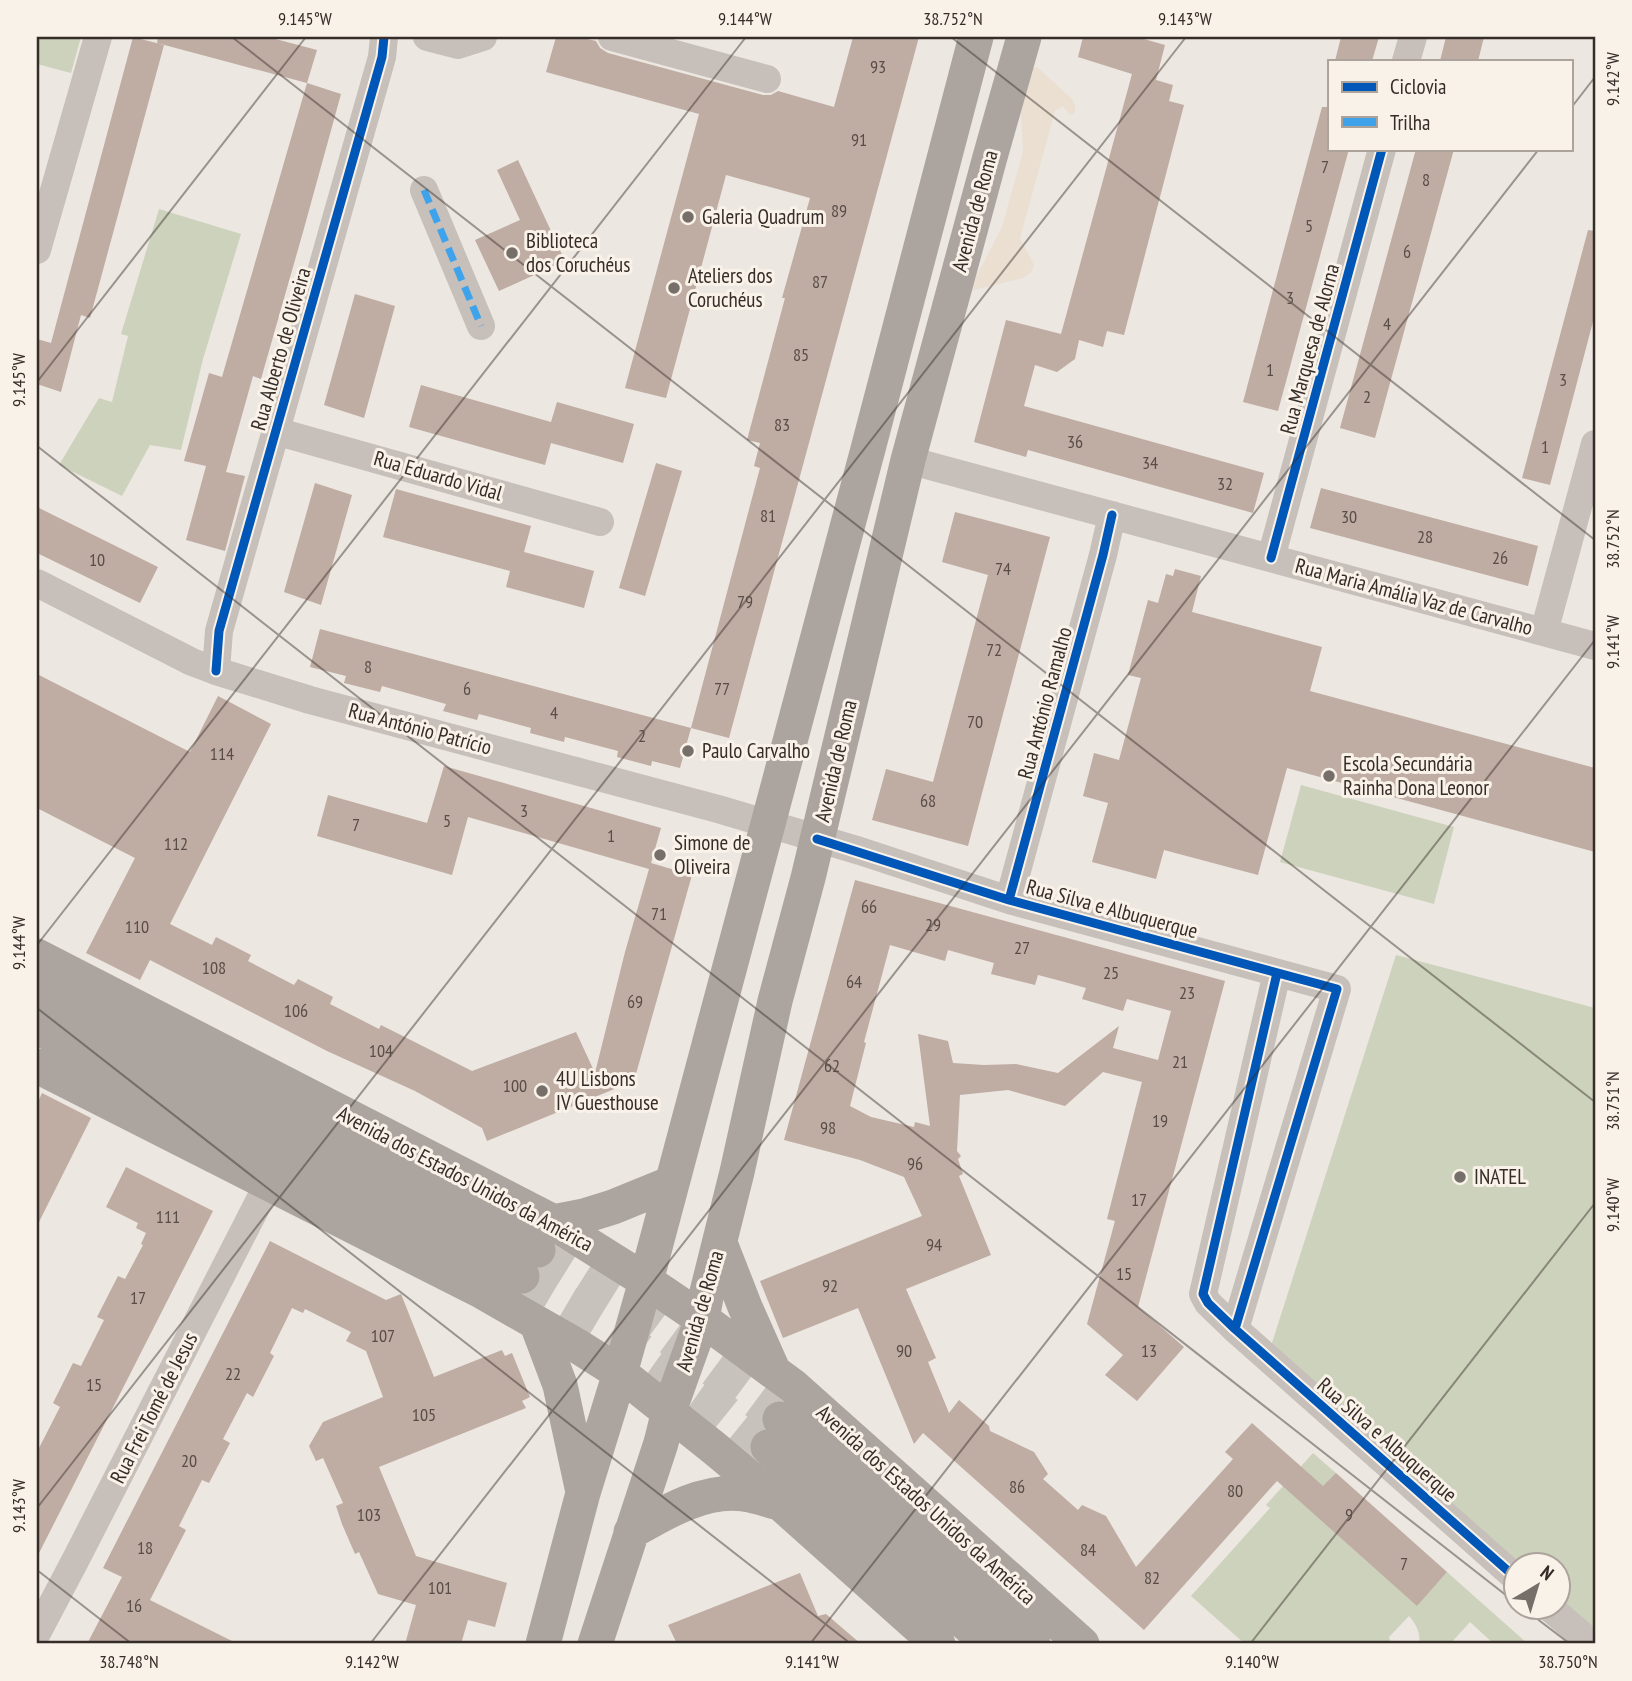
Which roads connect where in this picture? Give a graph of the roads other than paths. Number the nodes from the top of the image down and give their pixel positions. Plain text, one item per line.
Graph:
1 (97, 37) edge
2 (383, 37) edge
3 (427, 37) edge
4 (483, 37) edge
5 (612, 37) edge
6 (976, 37) edge
7 (1024, 37) edge
8 (1413, 37) edge
9 (1406, 60) edge
10 (767, 79) dead end
11 (1382, 150) edge
12 (424, 190) dead end
13 (37, 250) edge
14 (481, 326) dead end
15 (275, 431) junction
16 (1595, 444) edge
17 (868, 449) junction
18 (908, 460) junction
19 (1112, 515) junction
20 (600, 522) dead end
21 (1271, 558) junction
22 (37, 583) edge
23 (1544, 632) junction
24 (1595, 646) edge
25 (216, 671) junction
26 (768, 824) junction
27 (817, 839) junction
28 (1009, 900) junction
29 (37, 956) edge
30 (1277, 973) junction
31 (37, 993) edge
32 (37, 1027) edge
33 (37, 1066) edge
34 (269, 1182) junction
35 (672, 1183) junction
36 (720, 1243) junction
37 (538, 1249) junction
38 (646, 1281) junction
39 (702, 1319) junction
40 (537, 1324) junction
41 (1235, 1329) junction
42 (773, 1370) junction
43 (620, 1373) junction
44 (669, 1411) junction
45 (583, 1493) junction
46 (779, 1503) junction
47 (631, 1532) junction
48 (1502, 1565) edge
49 (1566, 1622) edge
50 (37, 1633) edge
51 (543, 1644) edge
52 (595, 1644) edge
53 (938, 1644) edge
54 (989, 1644) edge
55 (1033, 1644) edge
56 (1082, 1644) edge
57 (1592, 1644) edge

1 - 13 street
2 - 15 street, Rua Alberto de Oliveira
3 - 4 street
5 - 10 street
6 - 17 main road, Avenida de Roma
7 - 18 main road, Avenida de Roma
8 - 9 street
11 - 21 street, Rua Marquesa de Alorna
12 - 14 street
15 - 20 street, Rua Eduardo Vidal
15 - 25 street, Rua Alberto de Oliveira
16 - 23 street
17 - 18 main road
17 - 26 main road, Avenida de Roma
18 - 19 street, Rua Maria Amália Vaz de Carvalho
18 - 27 main road, Avenida de Roma
19 - 21 street, Rua Maria Amália Vaz de Carvalho
19 - 28 street, Rua António Ramalho
21 - 23 street, Rua Maria Amália Vaz de Carvalho
22 - 25 street, Rua António Patrício
23 - 24 street, Rua Maria Amália Vaz de Carvalho
25 - 26 street, Rua António Patrício
26 - 27 street, Rua António Patrício
26 - 35 main road, Avenida de Roma
27 - 28 street, Rua Silva e Albuquerque
27 - 36 main road, Avenida de Roma
28 - 30 street, Rua Silva e Albuquerque
29 - 37 main road, Avenida dos Estados Unidos da América
30 - 41 street, Rua Silva e Albuquerque
30 - 41 street, Rua Silva e Albuquerque
31 - 37 main road, Avenida dos Estados Unidos da América
32 - 37 main road, Avenida dos Estados Unidos da América
33 - 34 main road
34 - 40 main road
34 - 50 street, Rua Frei Tomé de Jesus
35 - 37 main road
35 - 38 main road, Avenida de Roma
36 - 39 main road, Avenida de Roma
36 - 42 main road
37 - 38 main road, Avenida dos Estados Unidos da América
38 - 39 main road, Avenida dos Estados Unidos da América
38 - 43 main road, Avenida de Roma
39 - 42 main road, Avenida dos Estados Unidos da América
39 - 44 main road, Avenida de Roma
40 - 43 main road
40 - 45 main road
41 - 48 street, Rua Silva e Albuquerque
42 - 56 main road, Avenida dos Estados Unidos da América
43 - 44 main road
43 - 45 main road, Avenida de Roma
44 - 46 main road
44 - 47 main road, Avenida de Roma
45 - 51 main road, Avenida de Roma
46 - 47 main road
46 - 53 main road
47 - 52 main road, Avenida de Roma
49 - 57 street
54 - 55 main road, Avenida dos Estados Unidos da América

